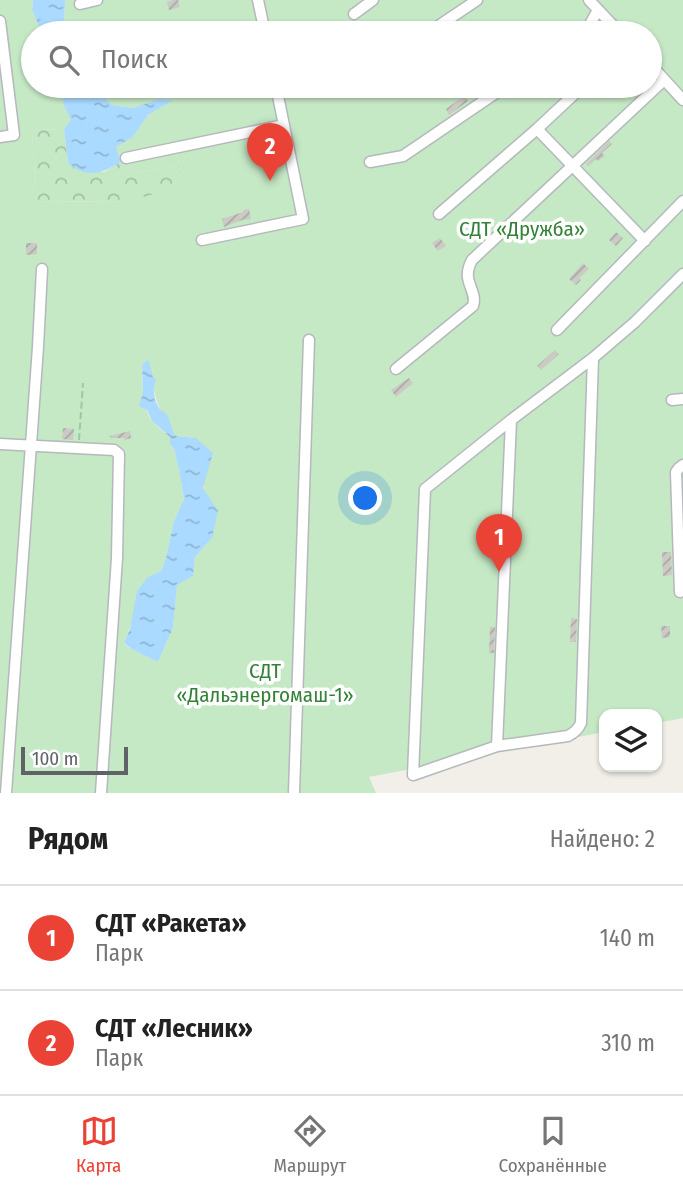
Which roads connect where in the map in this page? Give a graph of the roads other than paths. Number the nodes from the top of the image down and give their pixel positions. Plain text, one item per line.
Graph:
1 (97, 0) edge
2 (258, 0) edge
3 (373, 0) edge
4 (477, 0) edge
5 (589, 0) edge
6 (80, 4) dead end
7 (598, 10) junction
8 (354, 14) dead end
9 (0, 21) edge
10 (262, 21) edge
11 (446, 21) edge
12 (592, 21) edge
13 (609, 21) edge
14 (662, 78) edge
15 (664, 80) joint
16 (278, 98) edge
17 (488, 98) edge
18 (570, 98) edge
19 (645, 98) edge
20 (683, 100) edge
21 (284, 125) junction
22 (537, 129) junction
23 (0, 136) edge
24 (126, 158) dead end
25 (370, 162) dead end
26 (573, 166) junction
27 (683, 201) edge
28 (439, 214) dead end
29 (202, 240) dead end
30 (645, 241) junction
31 (42, 269) dead end
32 (683, 274) edge
33 (557, 330) dead end
34 (309, 340) dead end
35 (593, 358) junction
36 (396, 369) dead end
37 (511, 420) junction
38 (0, 444) edge
39 (31, 445) junction
40 (683, 465) edge
41 (680, 592) dead end
42 (497, 746) junction
43 (6, 793) edge
44 (101, 793) edge
45 (294, 793) edge

1 - 6 street
2 - 10 street
3 - 8 street
4 - 11 street
5 - 7 street
7 - 12 street
7 - 13 street
9 - 23 street
14 - 15 street
15 - 20 street
16 - 21 street
17 - 25 street
18 - 22 street
19 - 26 street
21 - 24 street
21 - 29 street
22 - 26 street
22 - 28 street
26 - 30 street
26 - 36 street
27 - 30 street
30 - 33 street
31 - 39 street
32 - 35 street
34 - 45 street
35 - 37 street
35 - 42 street
37 - 42 street
37 - 42 street
38 - 39 street
39 - 43 street
39 - 44 street
40 - 41 street

